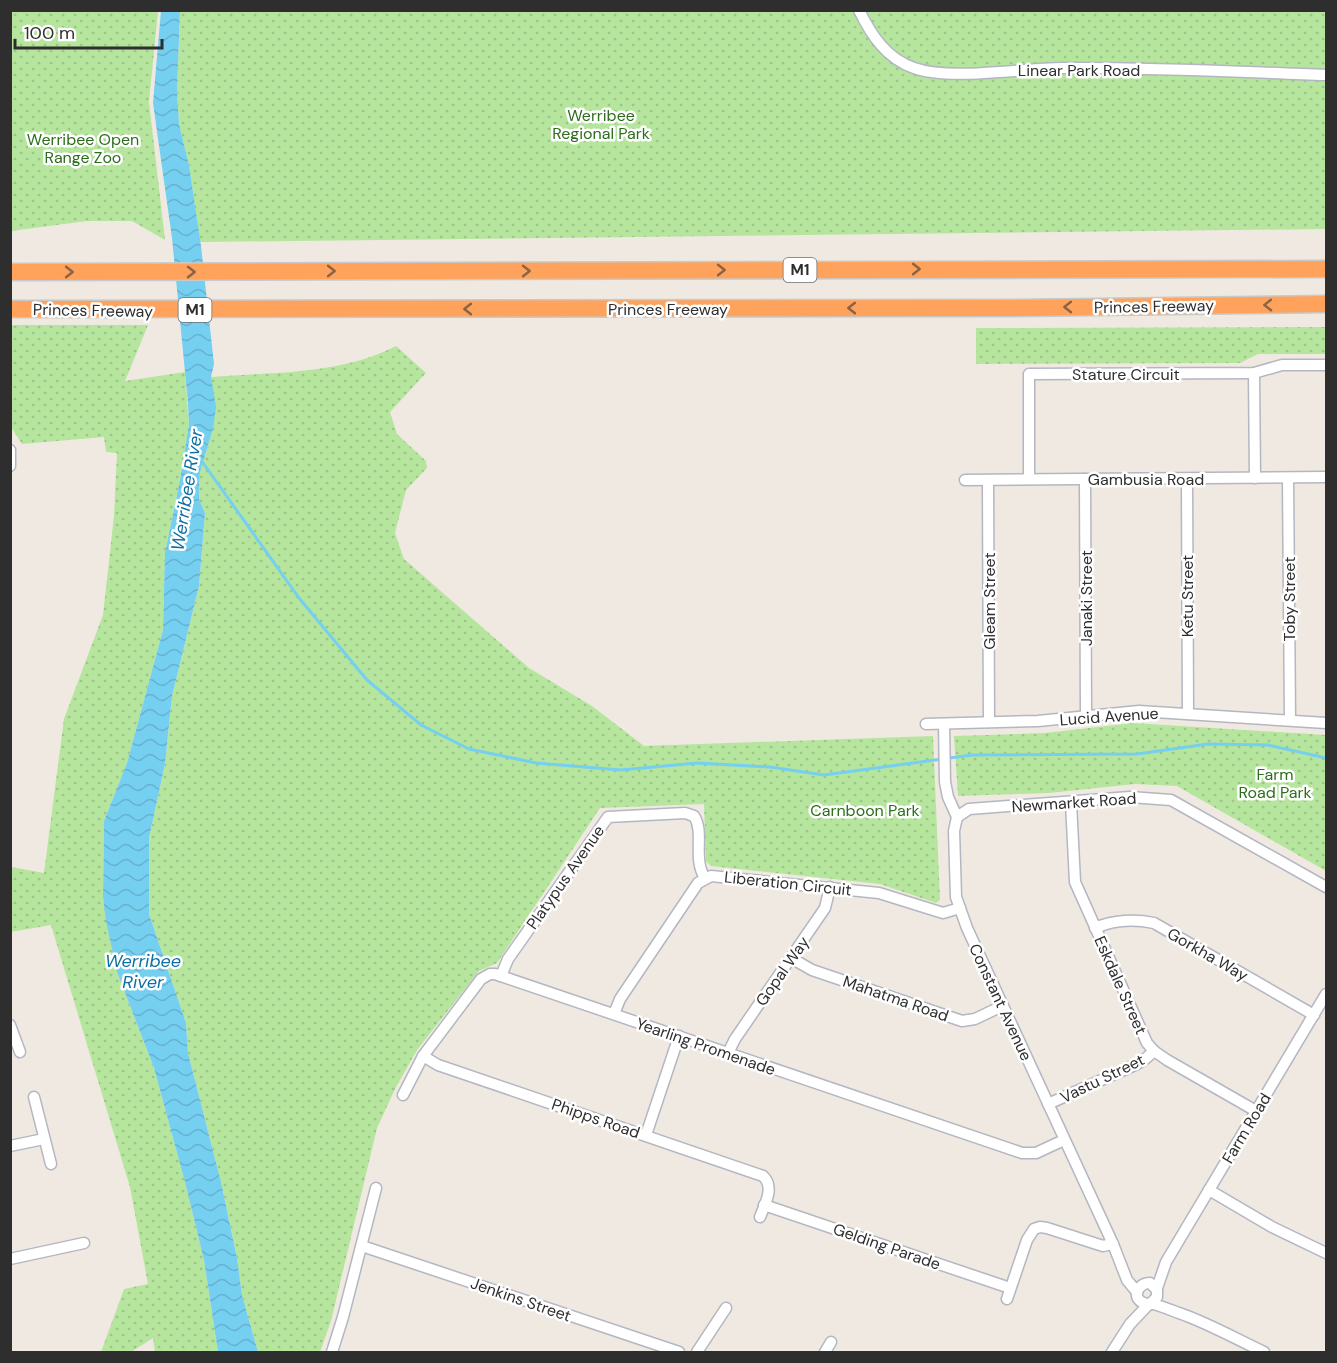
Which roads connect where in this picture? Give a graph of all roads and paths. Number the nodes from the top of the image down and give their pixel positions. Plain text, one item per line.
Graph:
1 (859, 10) edge
2 (1326, 75) edge
3 (1326, 269) edge
4 (10, 272) edge
5 (1326, 304) edge
6 (10, 309) edge
7 (1326, 364) edge
8 (1254, 373) junction
9 (10, 450) edge
10 (10, 466) edge
11 (1326, 477) edge
12 (1255, 478) junction
13 (1288, 478) junction
14 (1029, 479) junction
15 (1085, 479) junction
16 (1187, 479) junction
17 (965, 480) dead end
18 (988, 480) junction
19 (1188, 714) junction
20 (1086, 716) junction
21 (1290, 720) junction
22 (989, 722) junction
23 (1326, 723) edge
24 (926, 724) dead end
25 (944, 724) junction
26 (1071, 803) junction
27 (957, 817) junction
28 (705, 878) junction
29 (830, 887) junction
30 (1326, 889) edge
31 (960, 908) junction
32 (1095, 928) junction
33 (791, 958) junction
34 (501, 976) junction
35 (1326, 994) edge
36 (1002, 1006) junction
37 (614, 1014) junction
38 (1314, 1015) junction
39 (10, 1025) edge
40 (679, 1036) junction
41 (1154, 1051) junction
42 (20, 1052) dead end
43 (728, 1053) junction
44 (423, 1056) junction
45 (403, 1095) dead end
46 (34, 1097) dead end
47 (1048, 1104) junction
48 (1256, 1111) junction
49 (646, 1135) junction
50 (44, 1138) junction
51 (1064, 1140) junction
52 (10, 1146) edge
53 (51, 1164) dead end
54 (376, 1188) dead end
55 (1209, 1190) junction
56 (764, 1205) junction
57 (760, 1217) dead end
58 (84, 1243) dead end
59 (1113, 1244) junction
60 (362, 1246) junction
61 (1326, 1253) edge
62 (10, 1259) edge
63 (1010, 1288) junction
64 (1146, 1289) junction
65 (1007, 1299) dead end
66 (1150, 1304) junction
67 (726, 1308) dead end
68 (1179, 1313) junction
69 (1130, 1324) junction
70 (831, 1342) dead end
71 (332, 1353) edge
72 (679, 1353) edge
73 (697, 1353) edge
74 (825, 1353) edge
75 (1112, 1353) edge
76 (1264, 1353) edge

1 - 2 street, Linear Park Road
4 -> 3 highway, M1
5 -> 6 highway, Princes Freeway / M1
7 - 8 street, Stature Circuit
8 - 12 street
8 - 14 street, Stature Circuit
9 - 10 street
11 - 13 street, Gambusia Road
12 - 13 street, Gambusia Road
12 - 16 street, Gambusia Road
13 - 21 street, Toby Street
14 - 15 street, Gambusia Road
14 - 18 street, Gambusia Road
15 - 16 street, Gambusia Road
15 - 20 street, Janaki Street
16 - 19 street, Ketu Street
17 - 18 street, Gambusia Road
18 - 22 street, Gleam Street
19 - 20 street, Lucid Avenue
19 - 21 street, Lucid Avenue
20 - 22 street, Lucid Avenue
21 - 23 street, Lucid Avenue
22 - 25 street, Lucid Avenue
24 - 25 street, Lucid Avenue
25 - 27 street, Constant Avenue
26 - 27 street, Newmarket Road
26 - 30 street, Newmarket Road
26 - 32 street, Eskdale Street
27 - 31 street, Constant Avenue
28 - 29 street, Liberation Circuit
28 - 34 street, Platypus Avenue
28 - 37 street, Liberation Circuit
29 - 31 street, Liberation Circuit
29 - 33 street, Gopal Way
31 - 36 street, Constant Avenue
32 - 38 street, Gorkha Way
32 - 41 street, Eskdale Street
33 - 36 street, Mahatma Road
33 - 43 street, Gopal Way
34 - 37 street, Yearling Promenade
34 - 44 street
35 - 38 street, Farm Road
36 - 47 street, Constant Avenue
37 - 40 street, Yearling Promenade
38 - 48 street, Farm Road
39 - 42 street
40 - 43 street, Yearling Promenade
40 - 49 street
41 - 47 street, Vastu Street
41 - 48 street, Eskdale Street
43 - 51 street, Yearling Promenade
44 - 45 street
44 - 49 street, Phipps Road
46 - 50 street
47 - 51 street, Constant Avenue
48 - 55 street, Farm Road
49 - 56 street, Phipps Road
50 - 52 street
50 - 53 street
51 - 59 street, Constant Avenue
54 - 60 street
55 - 61 street
55 - 64 street, Farm Road
56 - 57 street
56 - 63 street, Gelding Parade
58 - 62 street
59 - 63 street
59 - 64 street, Constant Avenue
60 - 71 street
60 - 72 street, Jenkins Street
63 - 65 street
64 - 66 street
64 - 66 street, Farm Road
64 - 68 street
64 - 69 street, Farm Road
66 - 68 street
66 - 69 street, Farm Road
67 - 73 street
68 - 76 street
69 - 75 street, Farm Road
70 - 74 street

